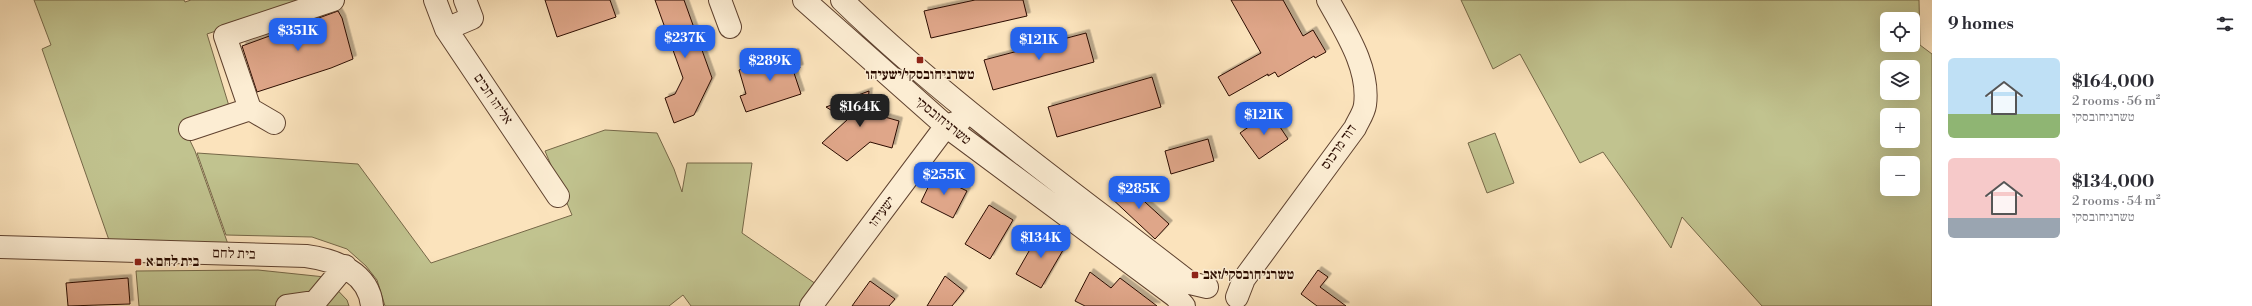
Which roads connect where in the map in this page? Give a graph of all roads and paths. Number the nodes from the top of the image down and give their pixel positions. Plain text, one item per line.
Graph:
1 (333, 0) edge
2 (435, 0) edge
3 (465, 0) edge
4 (720, 0) edge
5 (804, 0) edge
6 (842, 0) edge
7 (1328, 0) edge
8 (730, 27) dead end
9 (446, 29) junction
10 (250, 109) junction
11 (979, 120) junction
12 (274, 123) dead end
13 (946, 126) junction
14 (190, 129) dead end
15 (558, 196) dead end
16 (0, 247) edge
17 (345, 266) junction
18 (1231, 291) edge
19 (287, 306) edge
20 (372, 306) edge
21 (811, 306) edge
22 (1184, 306) edge
23 (1193, 306) edge

1 - 10 street
2 - 9 street, אליהו חכים
3 - 9 street
4 - 8 street
5 - 13 street, טשרניחובסקי
6 - 11 street, טשרניחובסקי
7 - 18 street, דוד מרכוס
9 - 15 street, אליהו חכים
10 - 12 street
10 - 14 street
11 - 13 street
11 - 18 street, טשרניחובסקי
13 - 21 street, ישעיהו
13 - 22 street, טשרניחובסקי
16 - 17 street, בית לחם
17 - 19 street
17 - 20 street, בית לחם
18 - 23 street, דוד מרכוס

